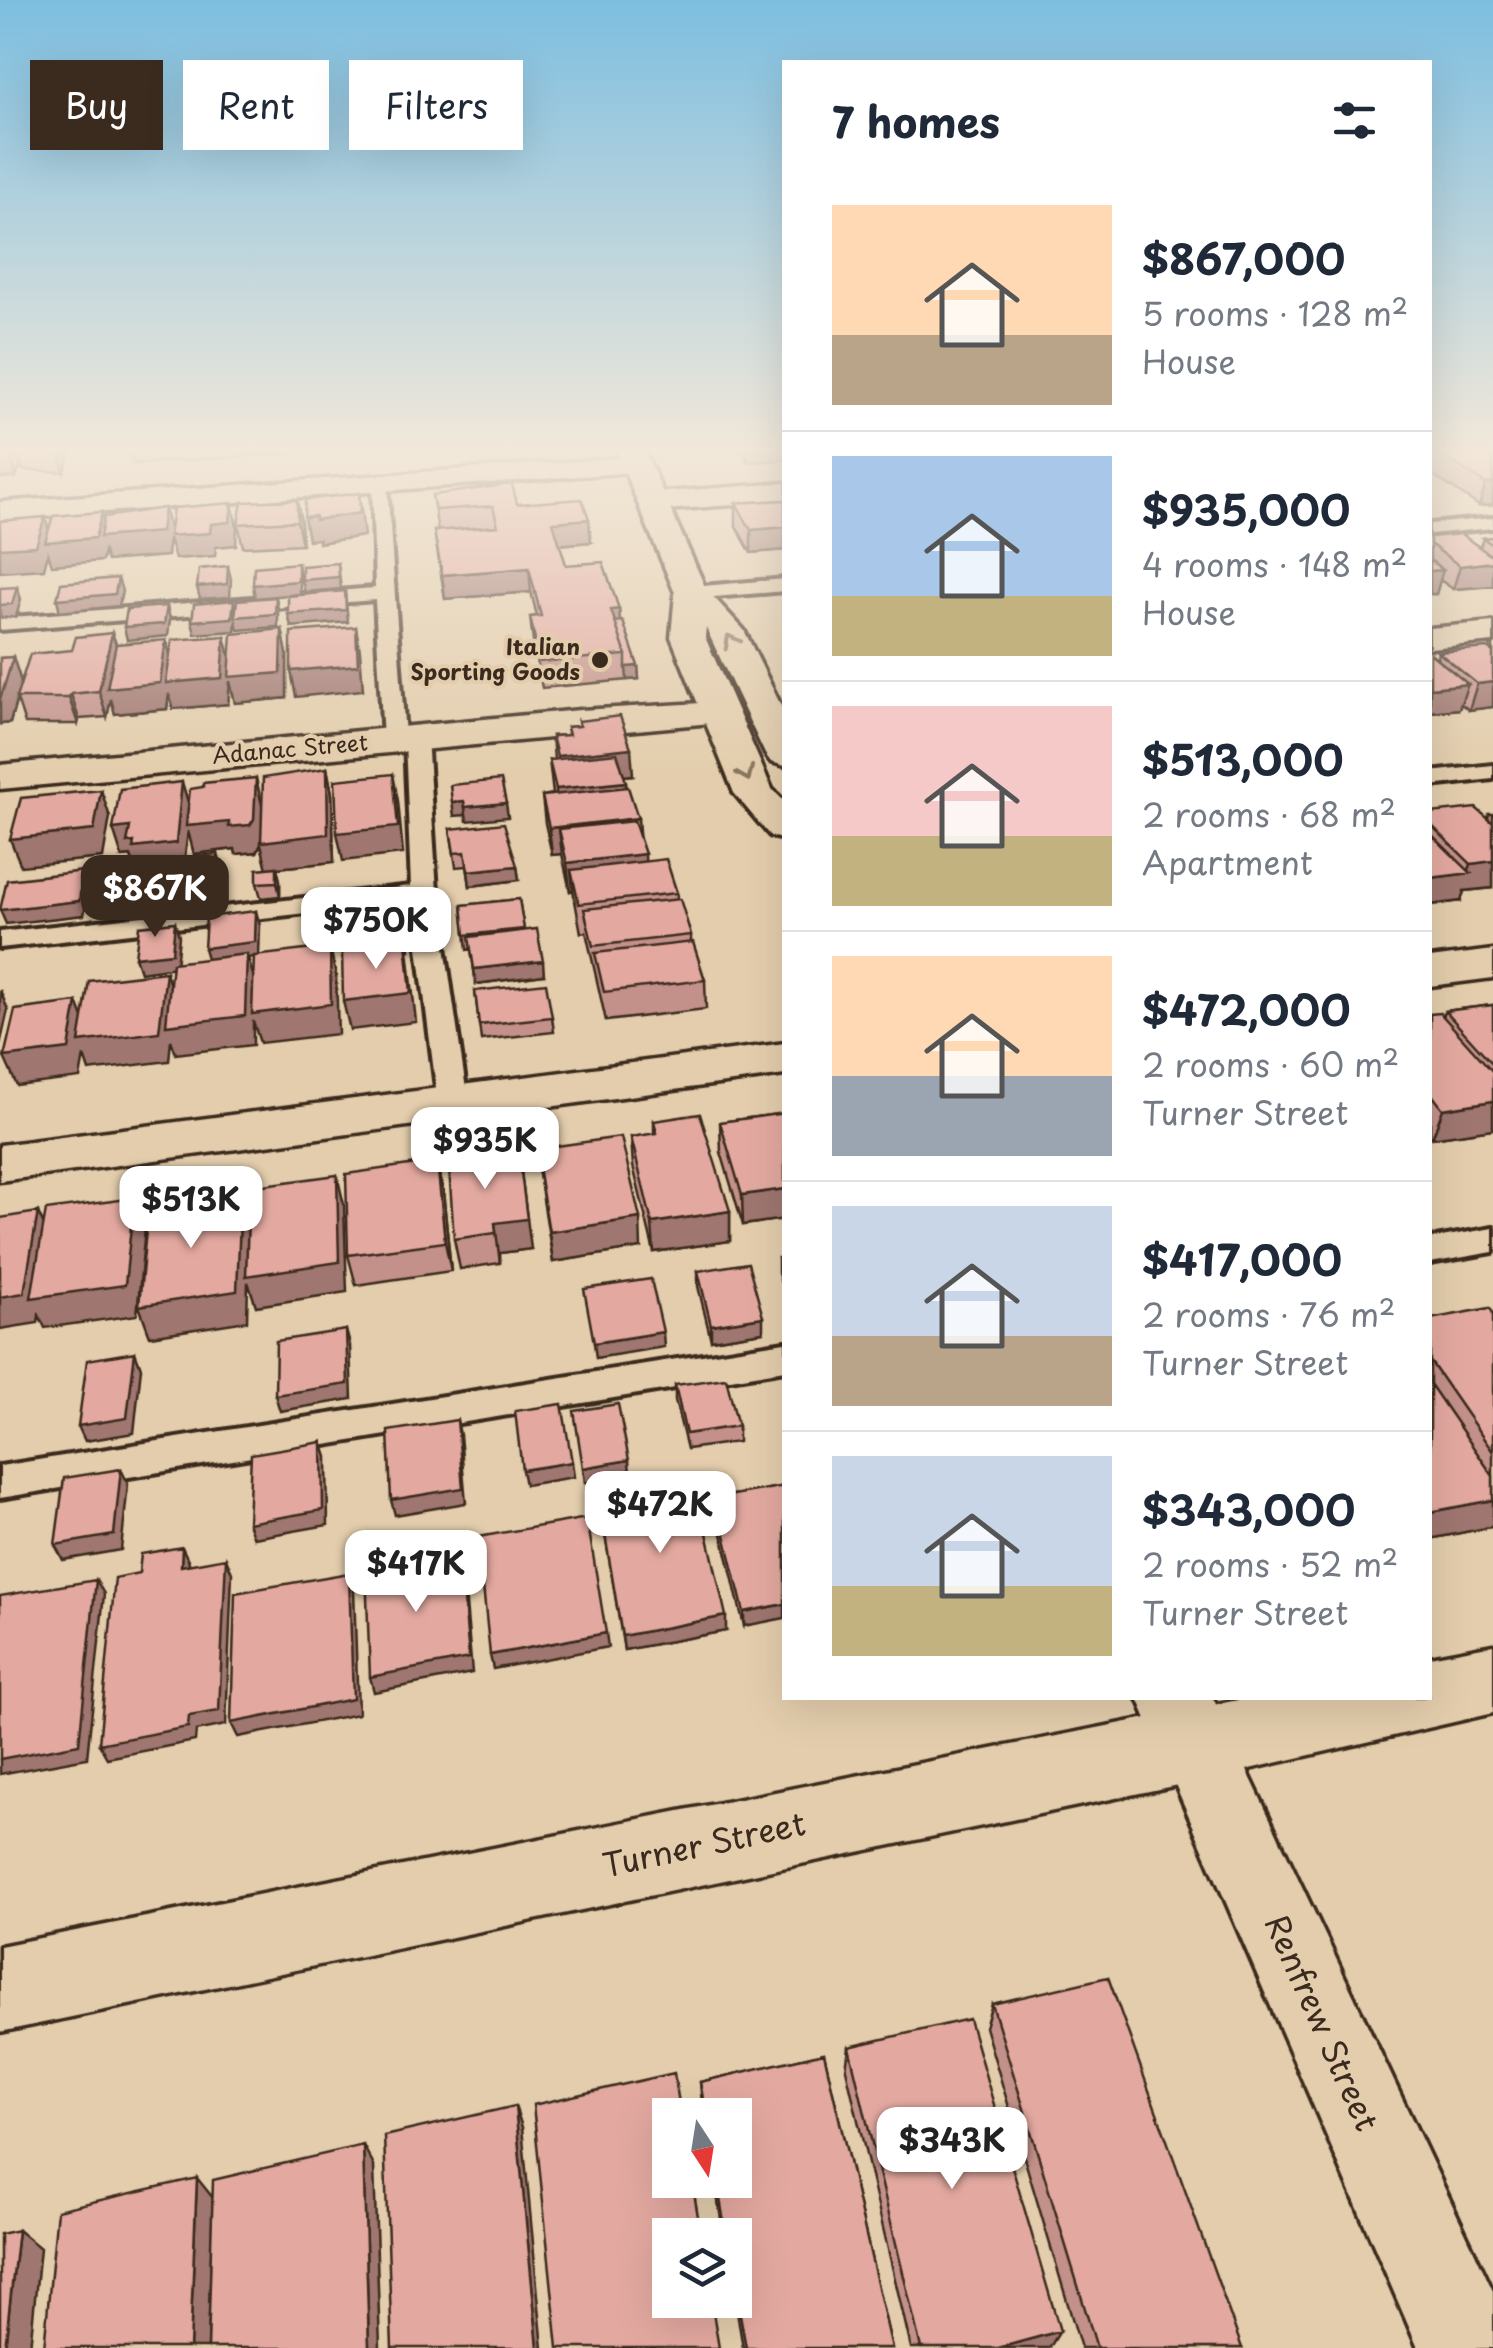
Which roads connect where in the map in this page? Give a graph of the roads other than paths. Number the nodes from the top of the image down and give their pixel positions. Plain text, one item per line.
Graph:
1 (382, 558) edge
2 (676, 558) edge
3 (782, 584) edge
4 (384, 592) junction
5 (691, 593) junction
6 (0, 624) edge
7 (1493, 632) edge
8 (1432, 638) edge
9 (773, 702) edge
10 (718, 707) junction
11 (405, 738) junction
12 (782, 741) edge
13 (1493, 772) edge
14 (0, 777) edge
15 (1432, 779) edge
16 (782, 824) edge
17 (424, 892) junction
18 (0, 940) edge
19 (1493, 964) edge
20 (1432, 972) edge
21 (782, 1059) edge
22 (453, 1103) junction
23 (0, 1163) edge
24 (1493, 1240) edge
25 (1432, 1251) edge
26 (782, 1356) edge
27 (0, 1482) edge
28 (1493, 1679) edge
29 (1432, 1692) edge
30 (1387, 1700) edge
31 (1186, 1721) edge
32 (0, 1989) edge
33 (1468, 2348) edge

1 - 4 lane
2 - 5 street
3 - 5 lane
4 - 6 lane
4 - 11 lane
9 -> 5 street
5 - 10 street
7 - 8 street
9 - 12 street
10 - 11 street, Adanac Street
10 -> 16 street
11 - 14 street, Adanac Street
11 - 17 lane
13 - 15 lane
17 - 18 lane
17 - 22 lane
19 - 20 street
21 - 22 street
22 - 23 street
24 - 25 lane
26 - 27 lane
28 - 29 street
30 - 31 street, Turner Street
31 - 32 street, Turner Street
31 - 33 street, Renfrew Street

